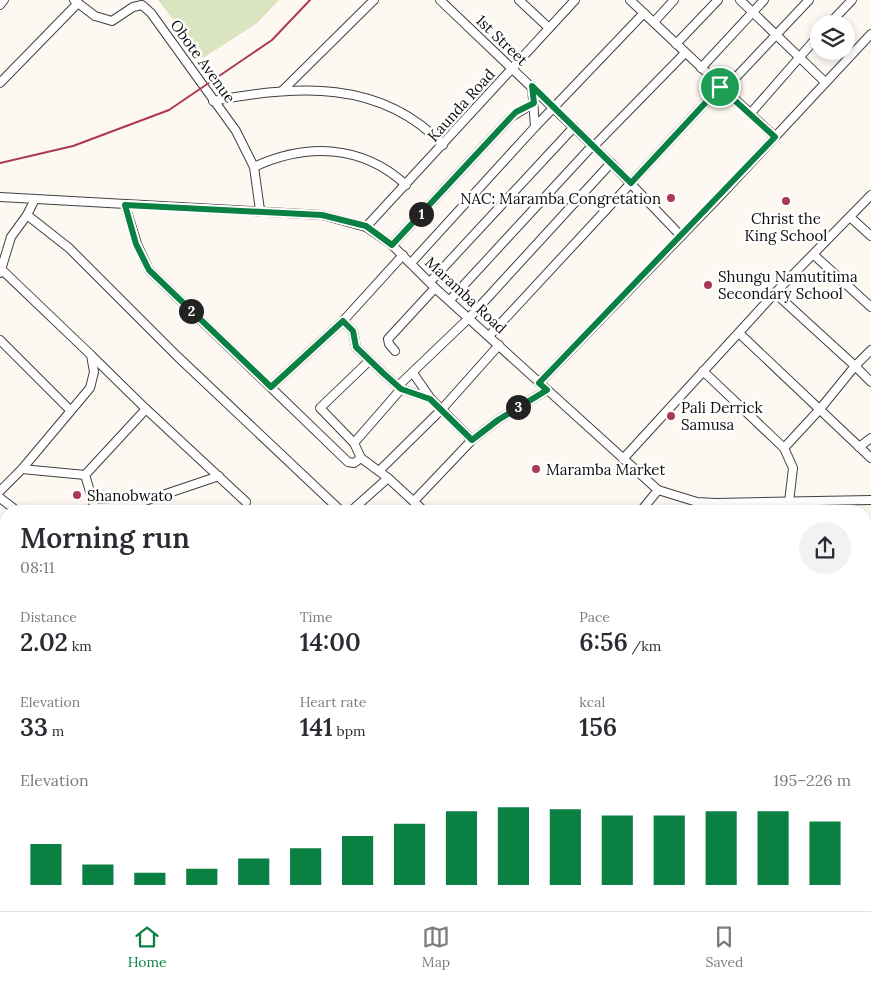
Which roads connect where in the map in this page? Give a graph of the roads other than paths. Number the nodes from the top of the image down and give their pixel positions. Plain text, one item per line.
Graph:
1 (4, 0) edge
2 (374, 0) edge
3 (440, 0) edge
4 (519, 0) edge
5 (575, 0) edge
6 (630, 0) edge
7 (674, 0) edge
8 (718, 0) edge
9 (740, 0) edge
10 (764, 0) edge
11 (809, 0) edge
12 (852, 0) edge
13 (76, 2) edge
14 (144, 2) edge
15 (0, 5) edge
16 (752, 12) junction
17 (644, 13) junction
18 (838, 15) edge
19 (654, 22) junction
20 (549, 28) junction
21 (871, 34) edge
22 (776, 35) junction
23 (676, 44) junction
24 (810, 45) edge
25 (685, 53) junction
26 (799, 57) junction
27 (701, 68) junction
28 (511, 69) junction
29 (826, 82) junction
30 (0, 83) edge
31 (532, 86) junction
32 (722, 89) junction
33 (282, 91) junction
34 (213, 101) junction
35 (534, 103) junction
36 (554, 108) junction
37 (750, 114) junction
38 (574, 126) junction
39 (535, 127) junction
40 (775, 137) junction
41 (443, 145) junction
42 (593, 146) junction
43 (611, 162) junction
44 (254, 166) junction
45 (631, 183) junction
46 (406, 185) junction
47 (871, 195) edge
48 (0, 197) edge
49 (34, 199) junction
50 (125, 205) junction
51 (260, 210) junction
52 (27, 215) junction
53 (850, 217) junction
54 (366, 226) junction
55 (681, 236) junction
56 (871, 236) edge
57 (11, 237) junction
58 (0, 242) edge
59 (392, 245) junction
60 (403, 255) junction
61 (814, 255) junction
62 (411, 263) junction
63 (1, 271) edge
64 (433, 285) junction
65 (775, 293) junction
66 (450, 300) junction
67 (871, 307) edge
68 (469, 318) junction
69 (343, 321) junction
70 (740, 334) junction
71 (489, 336) junction
72 (0, 340) edge
73 (499, 345) junction
74 (871, 350) edge
75 (395, 351) dead end
76 (91, 354) junction
77 (369, 360) junction
78 (855, 366) junction
79 (703, 371) junction
80 (413, 373) junction
81 (871, 382) edge
82 (539, 383) junction
83 (271, 387) junction
84 (399, 387) junction
85 (547, 390) junction
86 (430, 399) junction
87 (442, 408) junction
88 (146, 409) junction
89 (820, 409) junction
90 (70, 410) junction
91 (871, 438) edge
92 (472, 440) junction
93 (354, 443) junction
94 (784, 448) junction
95 (859, 448) junction
96 (361, 458) junction
97 (871, 458) edge
98 (623, 459) junction
99 (22, 469) junction
100 (379, 471) junction
101 (85, 475) junction
102 (220, 476) junction
103 (388, 478) junction
104 (658, 490) junction
105 (0, 491) edge
106 (871, 500) edge
107 (246, 502) dead end
108 (789, 502) junction
109 (94, 505) edge
110 (133, 505) edge
111 (335, 505) edge
112 (358, 505) edge
113 (415, 505) edge
114 (419, 505) edge
115 (647, 505) edge

1 - 15 street
2 - 33 street
3 - 28 street, 1st Street
4 - 20 street
5 - 20 street, Kaunda Road
6 - 17 street
7 - 19 street
8 - 23 street
9 - 16 street
10 - 16 street
11 - 22 street
12 - 18 street
13 - 14 street, Obote Avenue
13 - 30 street
14 - 34 street, Obote Avenue
16 - 22 street
16 - 27 street
17 - 19 street
17 - 36 street
19 - 23 street
20 - 28 street, Kaunda Road
21 - 29 street
22 - 26 street
22 - 32 street
23 - 25 street
24 - 26 street
25 - 27 street
25 - 42 street
26 - 29 street
26 - 37 street
27 - 32 street
28 - 31 street, 1st Street
28 - 41 street, Kaunda Road
29 - 40 street
31 - 35 street
31 - 36 street, 1st Street
32 - 37 street
32 - 45 street
33 - 34 street
33 - 41 street
34 - 44 street, Obote Avenue
35 - 39 street
35 - 59 street
36 - 38 street, 1st Street
36 - 39 street
37 - 40 street
38 - 42 street, 1st Street
38 - 64 street
39 - 62 street
40 - 55 street
41 - 46 street, Kaunda Road
42 - 43 street, 1st Street
42 - 66 street
43 - 45 street, 1st Street
43 - 68 street
44 - 46 street
44 - 51 street, Obote Avenue
45 - 55 street, 1st Street
45 - 71 street
46 - 54 street, Kaunda Road
47 - 53 street
48 - 49 street, Maramba Road
49 - 50 street, Maramba Road
49 - 52 street
50 - 51 street, Maramba Road
50 - 83 street
51 - 54 street, Maramba Road
52 - 57 street
52 - 111 street
53 - 56 street
53 - 61 street
54 - 59 street, Maramba Road
55 - 82 street
57 - 58 street
57 - 63 street
59 - 60 street, Maramba Road
60 - 62 street, Maramba Road
60 - 69 street
61 - 65 street
61 - 67 street
62 - 64 street, Maramba Road
63 - 76 street
64 - 66 street, Maramba Road
64 - 75 street
65 - 70 street
65 - 78 street
66 - 68 street, Maramba Road
68 - 71 street, Maramba Road
68 - 80 street
69 - 77 street
69 - 83 street
70 - 79 street
70 - 89 street
71 - 73 street, Maramba Road
72 - 90 street
73 - 82 street, Maramba Road
73 - 87 street
74 - 78 street
76 - 88 street
76 - 90 street
77 - 84 street
77 - 93 street
78 - 81 street
78 - 89 street
79 - 94 street
79 - 98 street
80 - 84 street
80 - 86 street
82 - 85 street, Maramba Road
83 - 96 street
84 - 86 street
84 - 93 street
85 - 92 street
85 - 98 street, Maramba Road
86 - 87 street
87 - 92 street
87 - 100 street
88 - 101 street
88 - 102 street
89 - 94 street
89 - 95 street
90 - 99 street
91 - 95 street
92 - 114 street
93 - 96 street
94 - 108 street
95 - 97 street
96 - 100 street
98 - 104 street, Maramba Road
99 - 101 street
99 - 105 street
100 - 103 street
101 - 109 street
102 - 107 street
102 - 110 street
103 - 112 street
103 - 113 street
104 - 108 street, Maramba Road
104 - 115 street
106 - 108 street, Maramba Road

